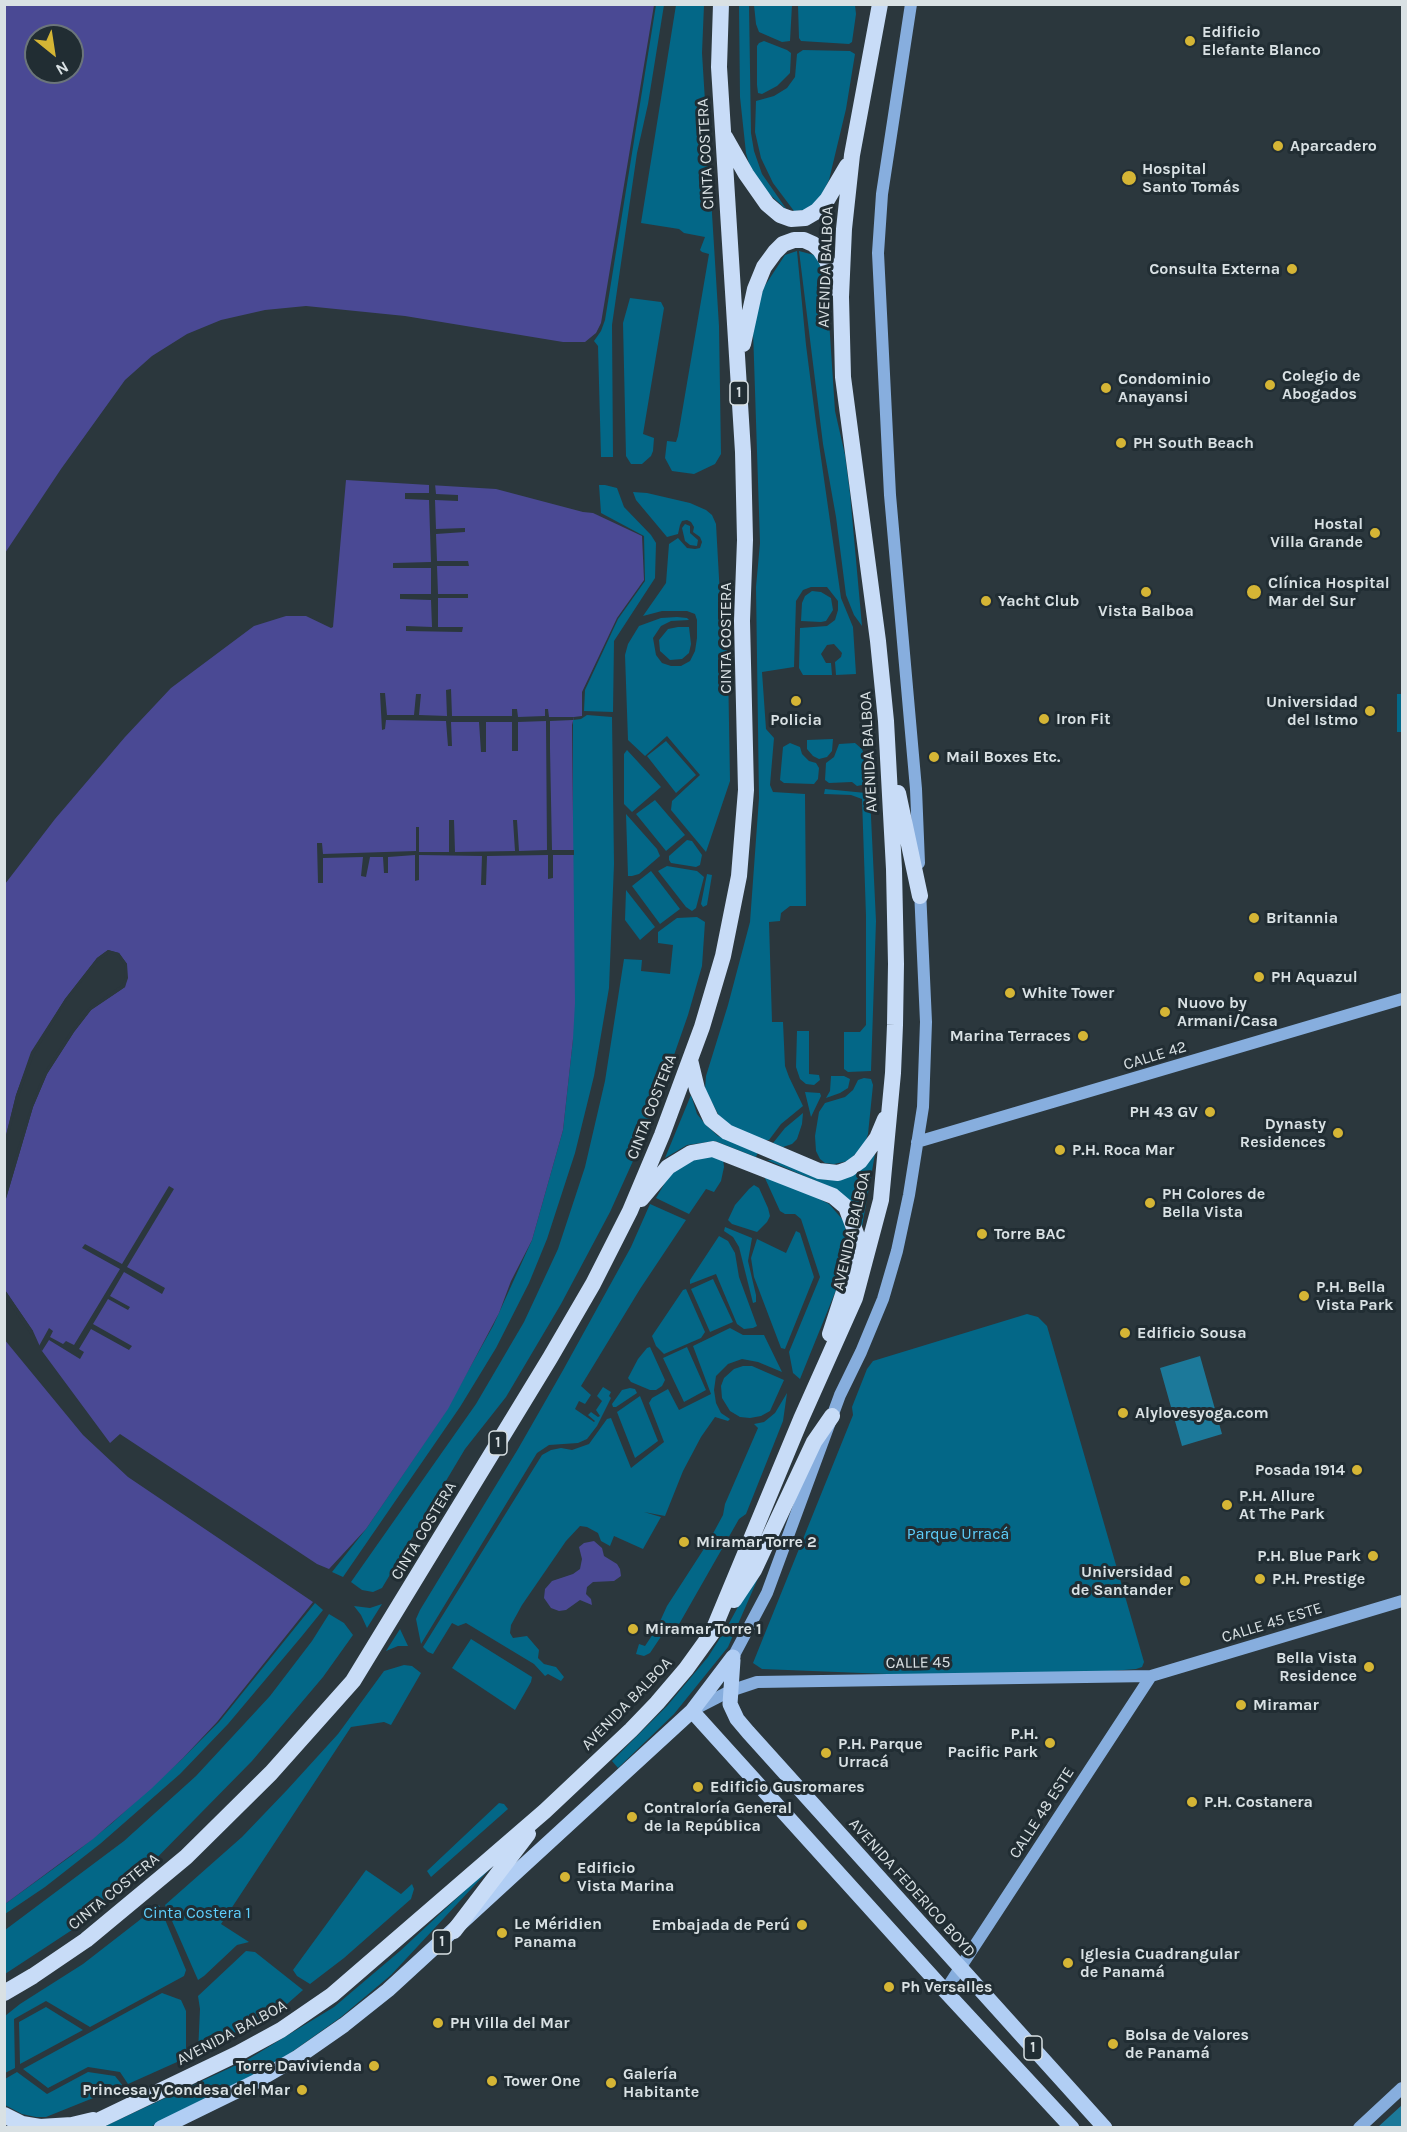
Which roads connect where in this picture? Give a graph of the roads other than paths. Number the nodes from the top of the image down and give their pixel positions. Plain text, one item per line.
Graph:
1 (721, 4) edge
2 (880, 4) edge
3 (911, 4) edge
4 (723, 134) junction
5 (852, 155) junction
6 (841, 297) junction
7 (738, 371) junction
8 (886, 721) junction
9 (920, 896) junction
10 (1402, 999) edge
11 (690, 1059) junction
12 (890, 1109) junction
13 (917, 1142) junction
14 (630, 1211) junction
15 (826, 1365) junction
16 (832, 1416) junction
17 (1402, 1601) edge
18 (712, 1633) junction
19 (734, 1657) junction
20 (1151, 1676) junction
21 (730, 1691) junction
22 (692, 1711) junction
23 (545, 1811) junction
24 (454, 1931) junction
25 (961, 1968) junction
26 (33, 1976) junction
27 (945, 1991) junction
28 (4, 1993) edge
29 (4, 2004) edge
30 (1402, 2088) edge
31 (122, 2108) junction
32 (4, 2115) edge
33 (83, 2127) edge
34 (161, 2127) edge
35 (1072, 2127) edge
36 (1105, 2127) edge
37 (1359, 2127) edge

1 - 4 highway, CINTA COSTERA / 1
2 - 5 highway, AVENIDA BALBOA / 1
3 - 9 main road, 1
4 - 5 highway
4 - 7 highway, CINTA COSTERA / 1
5 - 6 highway, AVENIDA BALBOA / 1
6 - 7 highway
6 - 8 highway, AVENIDA BALBOA / 1
7 - 11 highway, CINTA COSTERA / 1
8 - 9 highway
8 - 12 highway, AVENIDA BALBOA / 1
9 - 13 main road, 1
10 - 13 main road, CALLE 42
11 - 12 highway
11 - 14 highway, CINTA COSTERA / 1
12 - 15 highway, AVENIDA BALBOA / 1
13 - 16 main road, 1
14 - 15 highway
14 - 26 highway, CINTA COSTERA / 1
15 - 18 highway, AVENIDA BALBOA / 1
16 - 18 highway
16 - 19 main road, 1
17 - 20 main road, CALLE 45 ESTE
18 - 23 highway, AVENIDA BALBOA / 1
19 - 21 main road, AVENIDA FEDERICO BOYD / 1
19 - 22 main road, 1
20 - 21 main road, CALLE 45
20 - 25 main road, CALLE 48 ESTE
21 - 22 main road, CALLE 45
21 - 25 main road, AVENIDA FEDERICO BOYD / 1
22 - 24 main road, 1
22 - 27 main road, 1
23 - 24 highway
23 - 31 highway, AVENIDA BALBOA / 1
24 - 34 main road, 1
25 - 27 main road, CALLE 48 ESTE
25 - 36 main road, AVENIDA FEDERICO BOYD / 1
26 - 28 highway, CINTA COSTERA / 1
26 - 29 highway
27 - 35 main road, 1
30 - 37 main road
31 - 32 highway
31 - 33 highway, AVENIDA BALBOA

